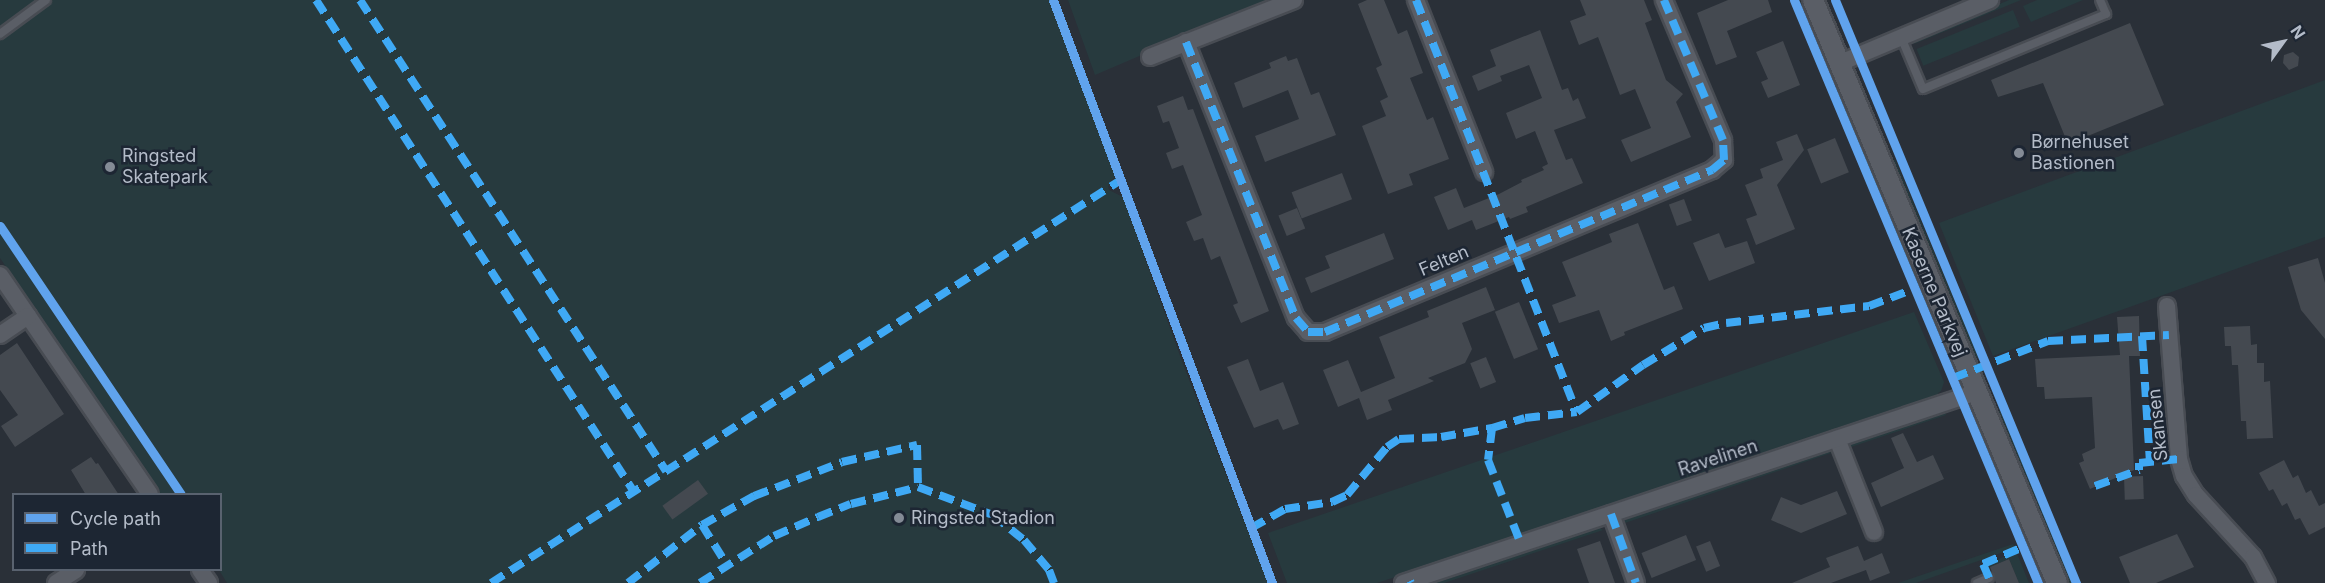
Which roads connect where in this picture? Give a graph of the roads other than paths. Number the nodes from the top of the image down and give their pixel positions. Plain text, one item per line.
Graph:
1 (46, 0) edge
2 (1294, 0) edge
3 (1416, 0) edge
4 (1664, 0) edge
5 (1813, 0) edge
6 (1990, 0) edge
7 (2100, 0) edge
8 (0, 34) edge
9 (1901, 37) junction
10 (1186, 42) junction
11 (1150, 57) dead end
12 (1840, 63) junction
13 (1484, 172) dead end
14 (0, 275) edge
15 (2167, 306) dead end
16 (28, 316) junction
17 (0, 335) edge
18 (1977, 392) junction
19 (1837, 439) junction
20 (149, 493) edge
21 (1611, 514) junction
22 (1874, 532) dead end
23 (74, 571) edge
24 (1989, 578) dead end
25 (1408, 582) edge
26 (56, 583) edge
27 (1636, 583) edge
28 (1977, 583) edge
29 (2057, 583) edge
30 (2267, 583) edge

1 - 8 lane
2 - 10 street
3 - 13 street
4 - 10 street, Felten
5 - 12 street, Kaserne Parkvej
6 - 9 street
7 - 9 lane
9 - 12 street
10 - 11 street
12 - 18 street, Kaserne Parkvej
14 - 16 street
15 - 30 street, Skansen
16 - 17 street
16 - 20 street
18 - 19 street, Ravelinen
18 - 29 street, Kaserne Parkvej
19 - 21 street, Ravelinen
19 - 22 street
21 - 25 street, Ravelinen
21 - 27 street
23 - 26 street
24 - 28 lane

